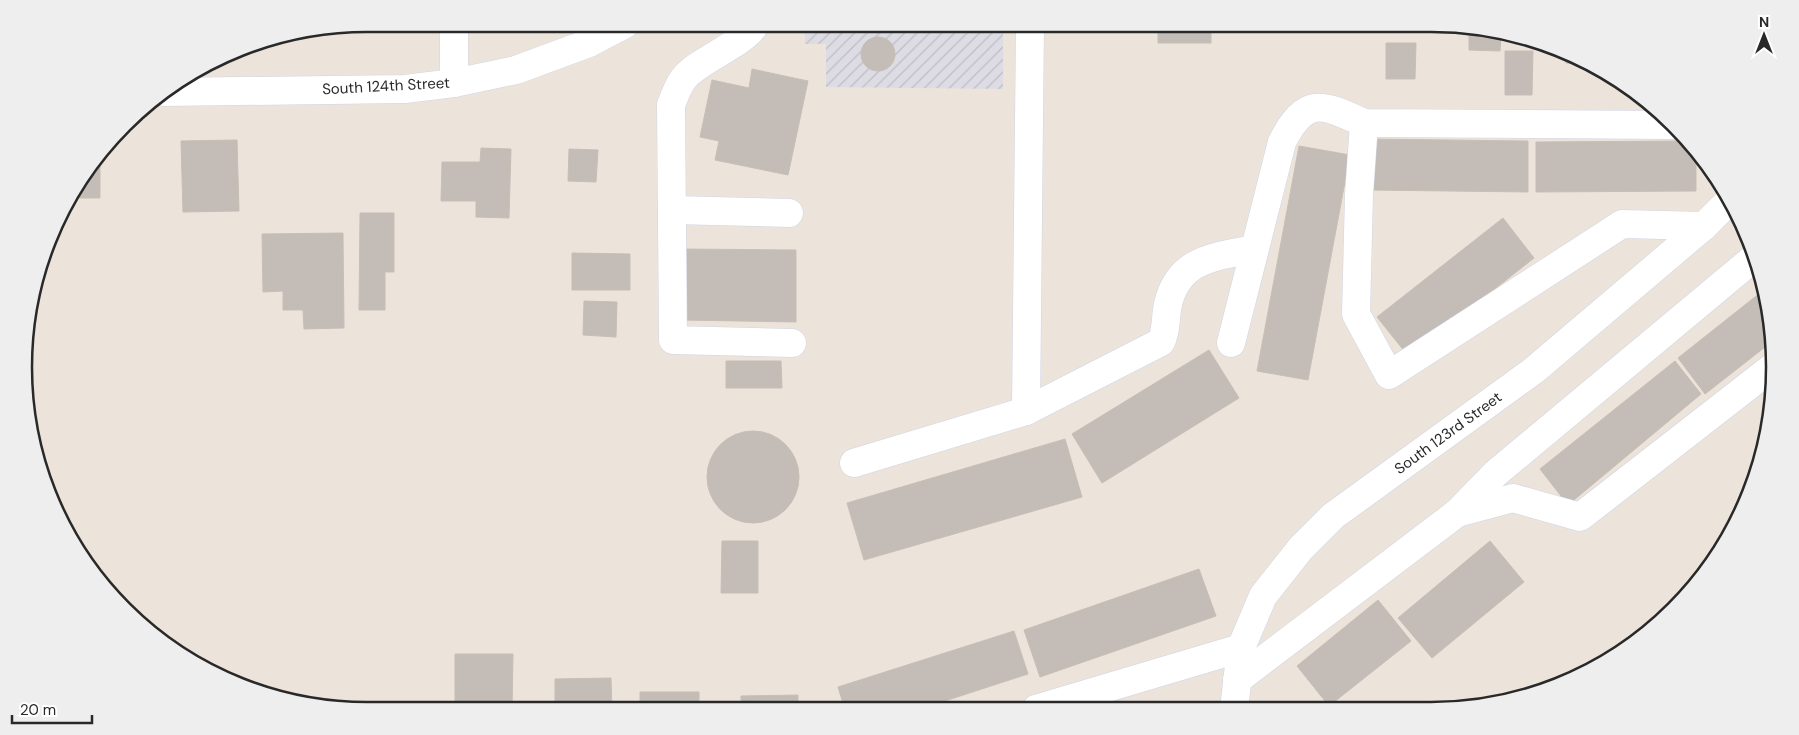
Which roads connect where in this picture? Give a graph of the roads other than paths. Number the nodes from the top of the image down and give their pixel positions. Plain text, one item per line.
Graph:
1 (454, 32) edge
2 (610, 32) edge
3 (748, 32) edge
4 (1030, 32) edge
5 (454, 84) junction
6 (177, 92) edge
7 (1364, 123) junction
8 (1662, 125) edge
9 (1725, 205) edge
10 (672, 210) junction
11 (789, 213) dead end
12 (1704, 226) junction
13 (1254, 248) junction
14 (1749, 262) edge
15 (1231, 343) dead end
16 (792, 344) dead end
17 (1766, 372) edge
18 (1026, 411) junction
19 (854, 463) dead end
20 (1457, 513) junction
21 (1241, 648) junction
22 (1237, 680) junction
23 (1062, 702) edge
24 (1235, 702) edge

1 - 5 street
2 - 5 street, South 124th Street
3 - 10 street
4 - 18 street
5 - 6 street, South 124th Street
7 - 8 street
7 - 12 street
7 - 13 street
9 - 12 street, South 123rd Street
10 - 11 street
10 - 16 street
12 - 21 street, South 123rd Street
13 - 15 street
13 - 18 street
14 - 20 street
17 - 20 street
18 - 19 street
20 - 22 street
21 - 22 street, South 123rd Street
21 - 23 street
22 - 24 street, South 123rd Street

